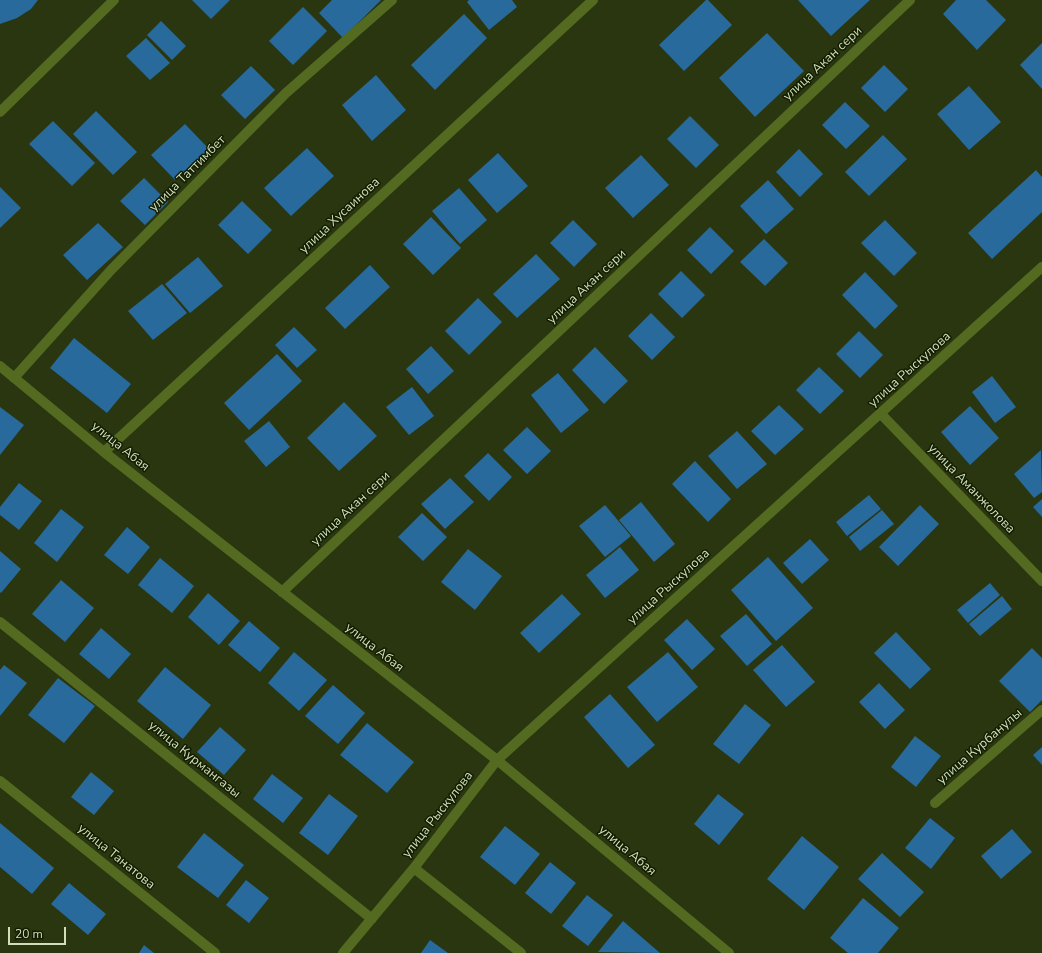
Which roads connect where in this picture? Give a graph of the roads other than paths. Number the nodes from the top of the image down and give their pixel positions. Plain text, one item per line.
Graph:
1 (114, 0) edge
2 (392, 0) edge
3 (593, 0) edge
4 (910, 0) edge
5 (0, 112) edge
6 (1042, 267) edge
7 (0, 366) edge
8 (14, 378) junction
9 (881, 414) junction
10 (104, 452) junction
11 (1042, 582) edge
12 (282, 592) junction
13 (0, 622) edge
14 (1042, 710) edge
15 (497, 760) junction
16 (0, 780) edge
17 (935, 803) dead end
18 (414, 868) junction
19 (372, 919) junction
20 (215, 953) edge
21 (343, 953) edge
22 (521, 953) edge
23 (729, 953) edge

1 - 5 street
2 - 8 street, улица Таттимбет
3 - 10 street, улица Хусаинова
4 - 12 street, улица Акан сери
6 - 9 street, улица Рыскулова
7 - 8 street, улица Абая
8 - 10 street, улица Абая
9 - 11 street, улица Аманжолова
9 - 15 street, улица Рыскулова
10 - 12 street, улица Абая
12 - 15 street, улица Абая
13 - 19 street, улица Курмангазы
14 - 17 street, улица Курбанулы
15 - 18 street, улица Рыскулова
15 - 23 street, улица Абая
16 - 20 street, улица Танатова
18 - 19 street, улица Рыскулова
18 - 22 street
19 - 21 street, улица Рыскулова

